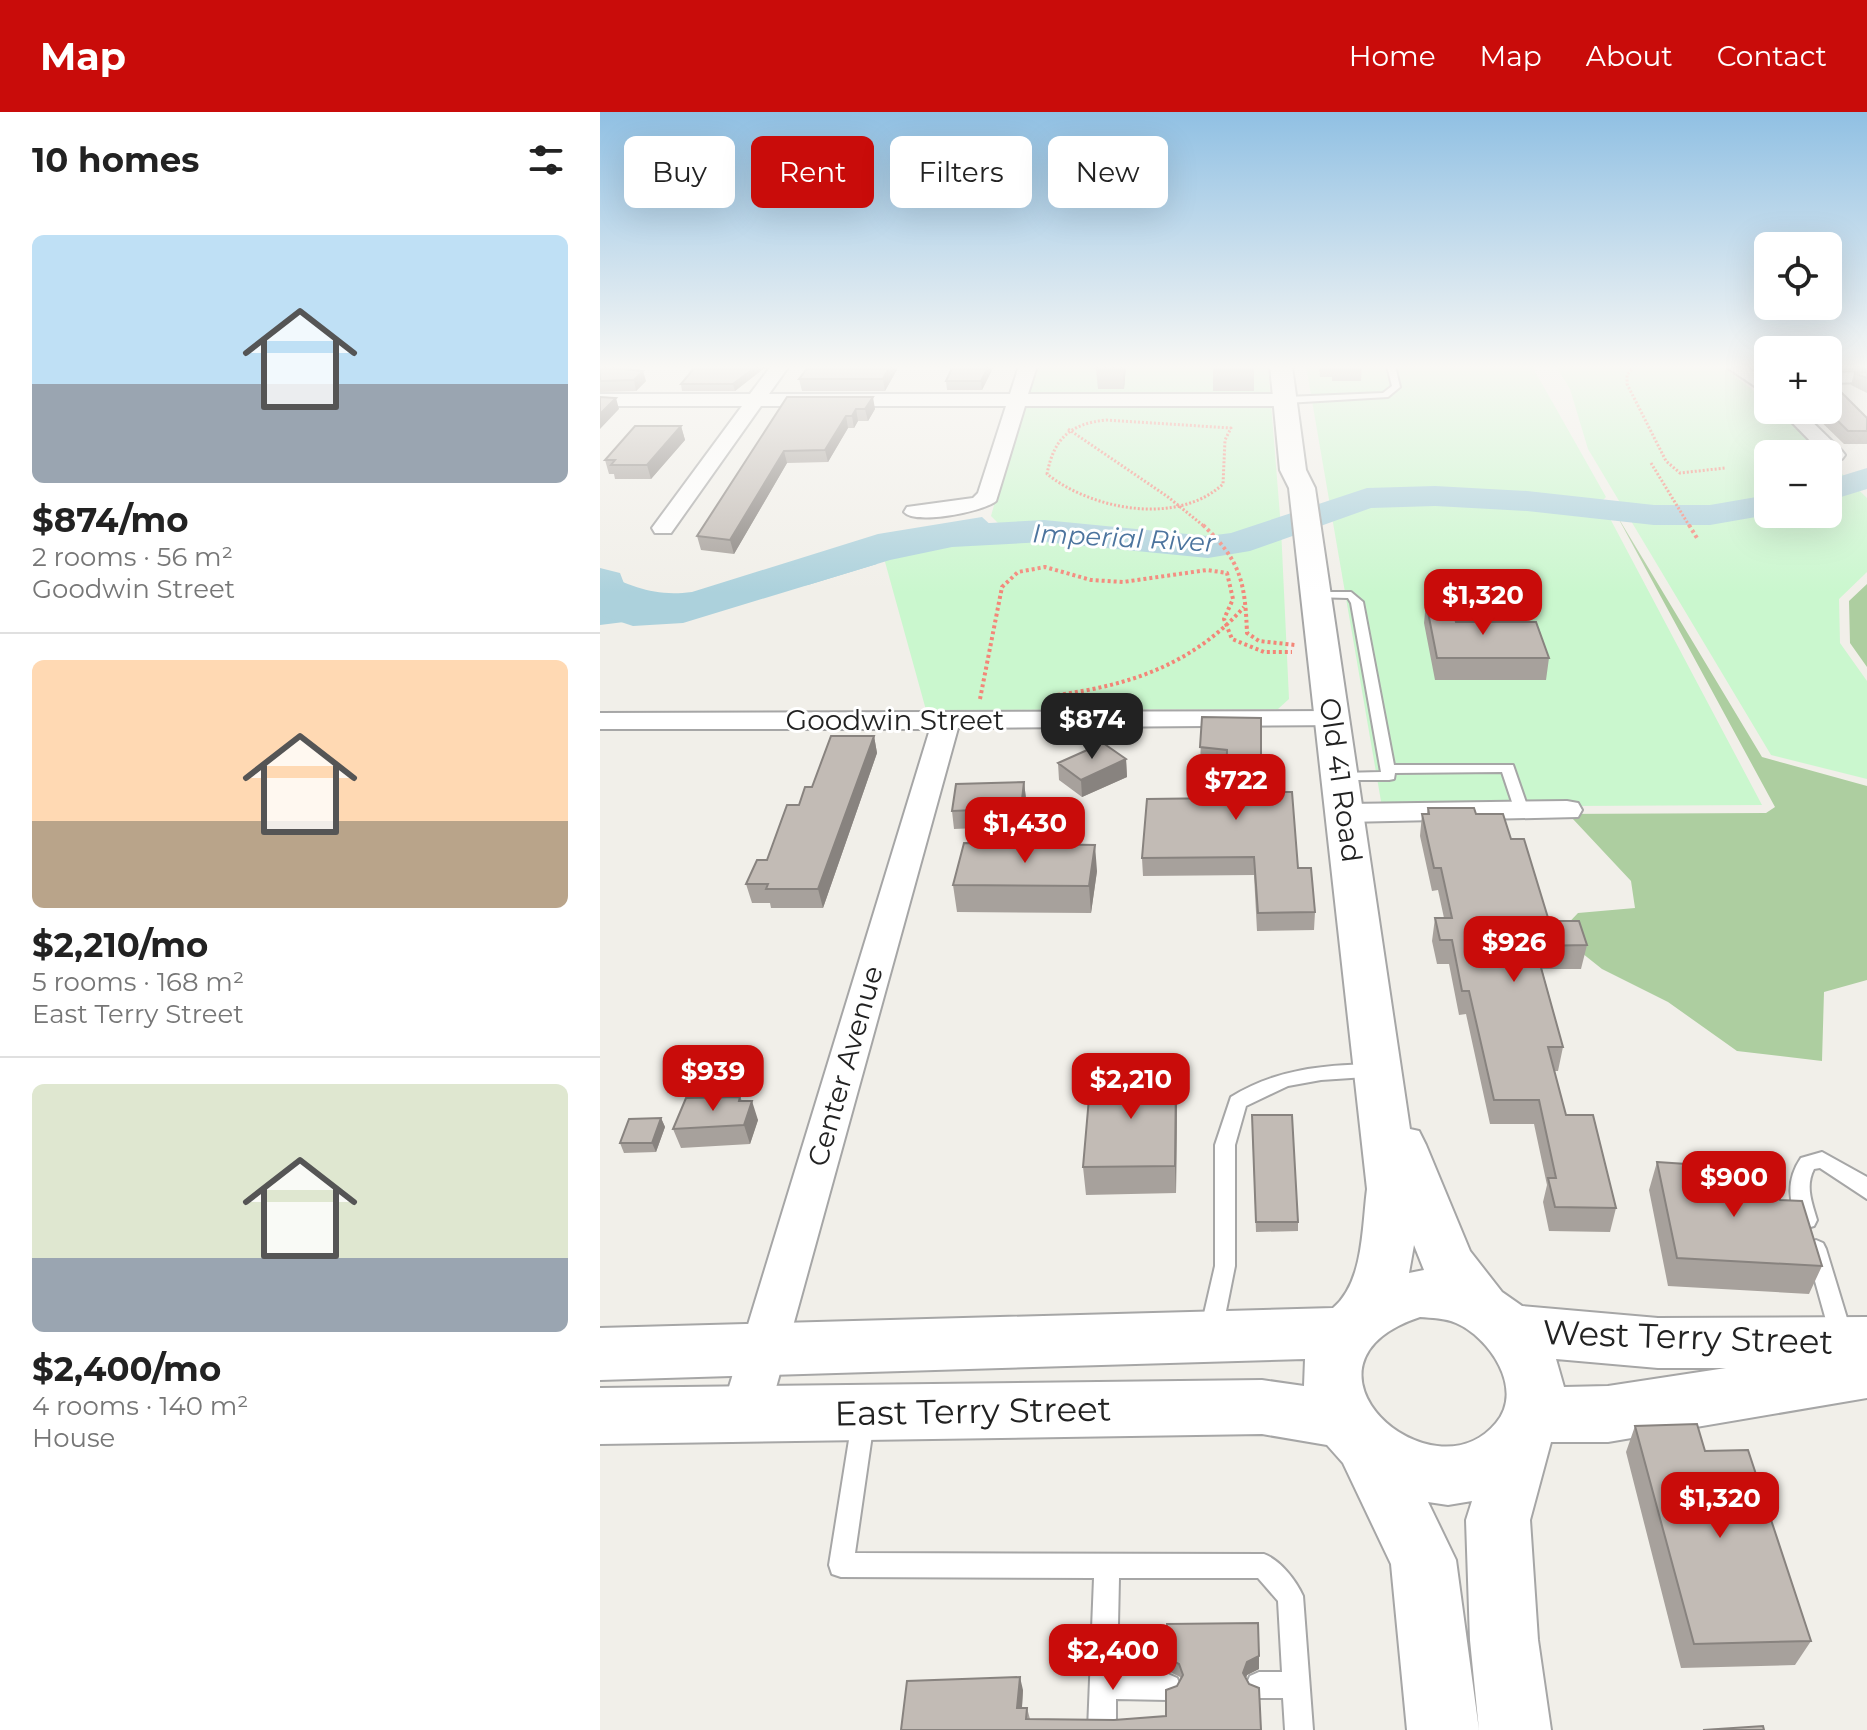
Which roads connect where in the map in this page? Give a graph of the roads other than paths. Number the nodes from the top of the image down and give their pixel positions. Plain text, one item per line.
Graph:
1 (724, 442) edge
2 (1004, 442) edge
3 (1293, 442) edge
4 (915, 512) dead end
5 (663, 528) dead end
6 (1315, 595) junction
7 (962, 719) junction
8 (1334, 719) junction
9 (600, 721) edge
10 (1388, 769) junction
11 (1344, 795) junction
12 (1567, 810) dead end
13 (1522, 811) junction
14 (1379, 1071) junction
15 (1867, 1191) edge
16 (1496, 1320) junction
17 (1353, 1322) junction
18 (1210, 1337) junction
19 (763, 1349) junction
20 (600, 1354) edge
21 (1858, 1357) edge
22 (745, 1413) junction
23 (864, 1413) junction
24 (600, 1416) edge
25 (1528, 1429) junction
26 (1355, 1433) junction
27 (1107, 1565) junction
28 (1103, 1685) junction
29 (1259, 1685) edge
30 (1296, 1685) junction
31 (1168, 1687) edge
32 (1102, 1730) edge
33 (1299, 1730) edge
34 (1443, 1730) edge
35 (1515, 1730) edge

1 - 5 street
2 - 4 street
3 - 6 street, Old 41 Road
6 - 8 street, Old 41 Road
6 - 10 lane
7 - 8 street, Goodwin Street
7 - 9 street, Goodwin Street
7 - 19 street, Center Avenue
8 - 11 street, Old 41 Road
10 - 11 lane
10 - 13 lane
11 - 13 street
11 - 14 street, Old 41 Road
12 - 13 street
14 - 16 street, Old 41 Road
14 - 17 street, Old 41 Road
14 - 18 lane
15 - 21 lane
16 - 17 street
16 - 21 street, West Terry Street
16 - 25 street
17 - 18 street
17 - 26 street
18 - 19 street
19 - 20 street
19 - 22 street, Center Avenue
21 - 25 street, West Terry Street
22 - 23 street, East Terry Street
22 - 24 street, East Terry Street
23 - 26 street, East Terry Street
23 - 27 lane
25 - 26 street
25 - 35 street
26 - 34 street
27 - 28 lane
27 - 30 lane
28 - 31 lane
28 - 32 lane
29 - 30 lane
30 - 33 lane

